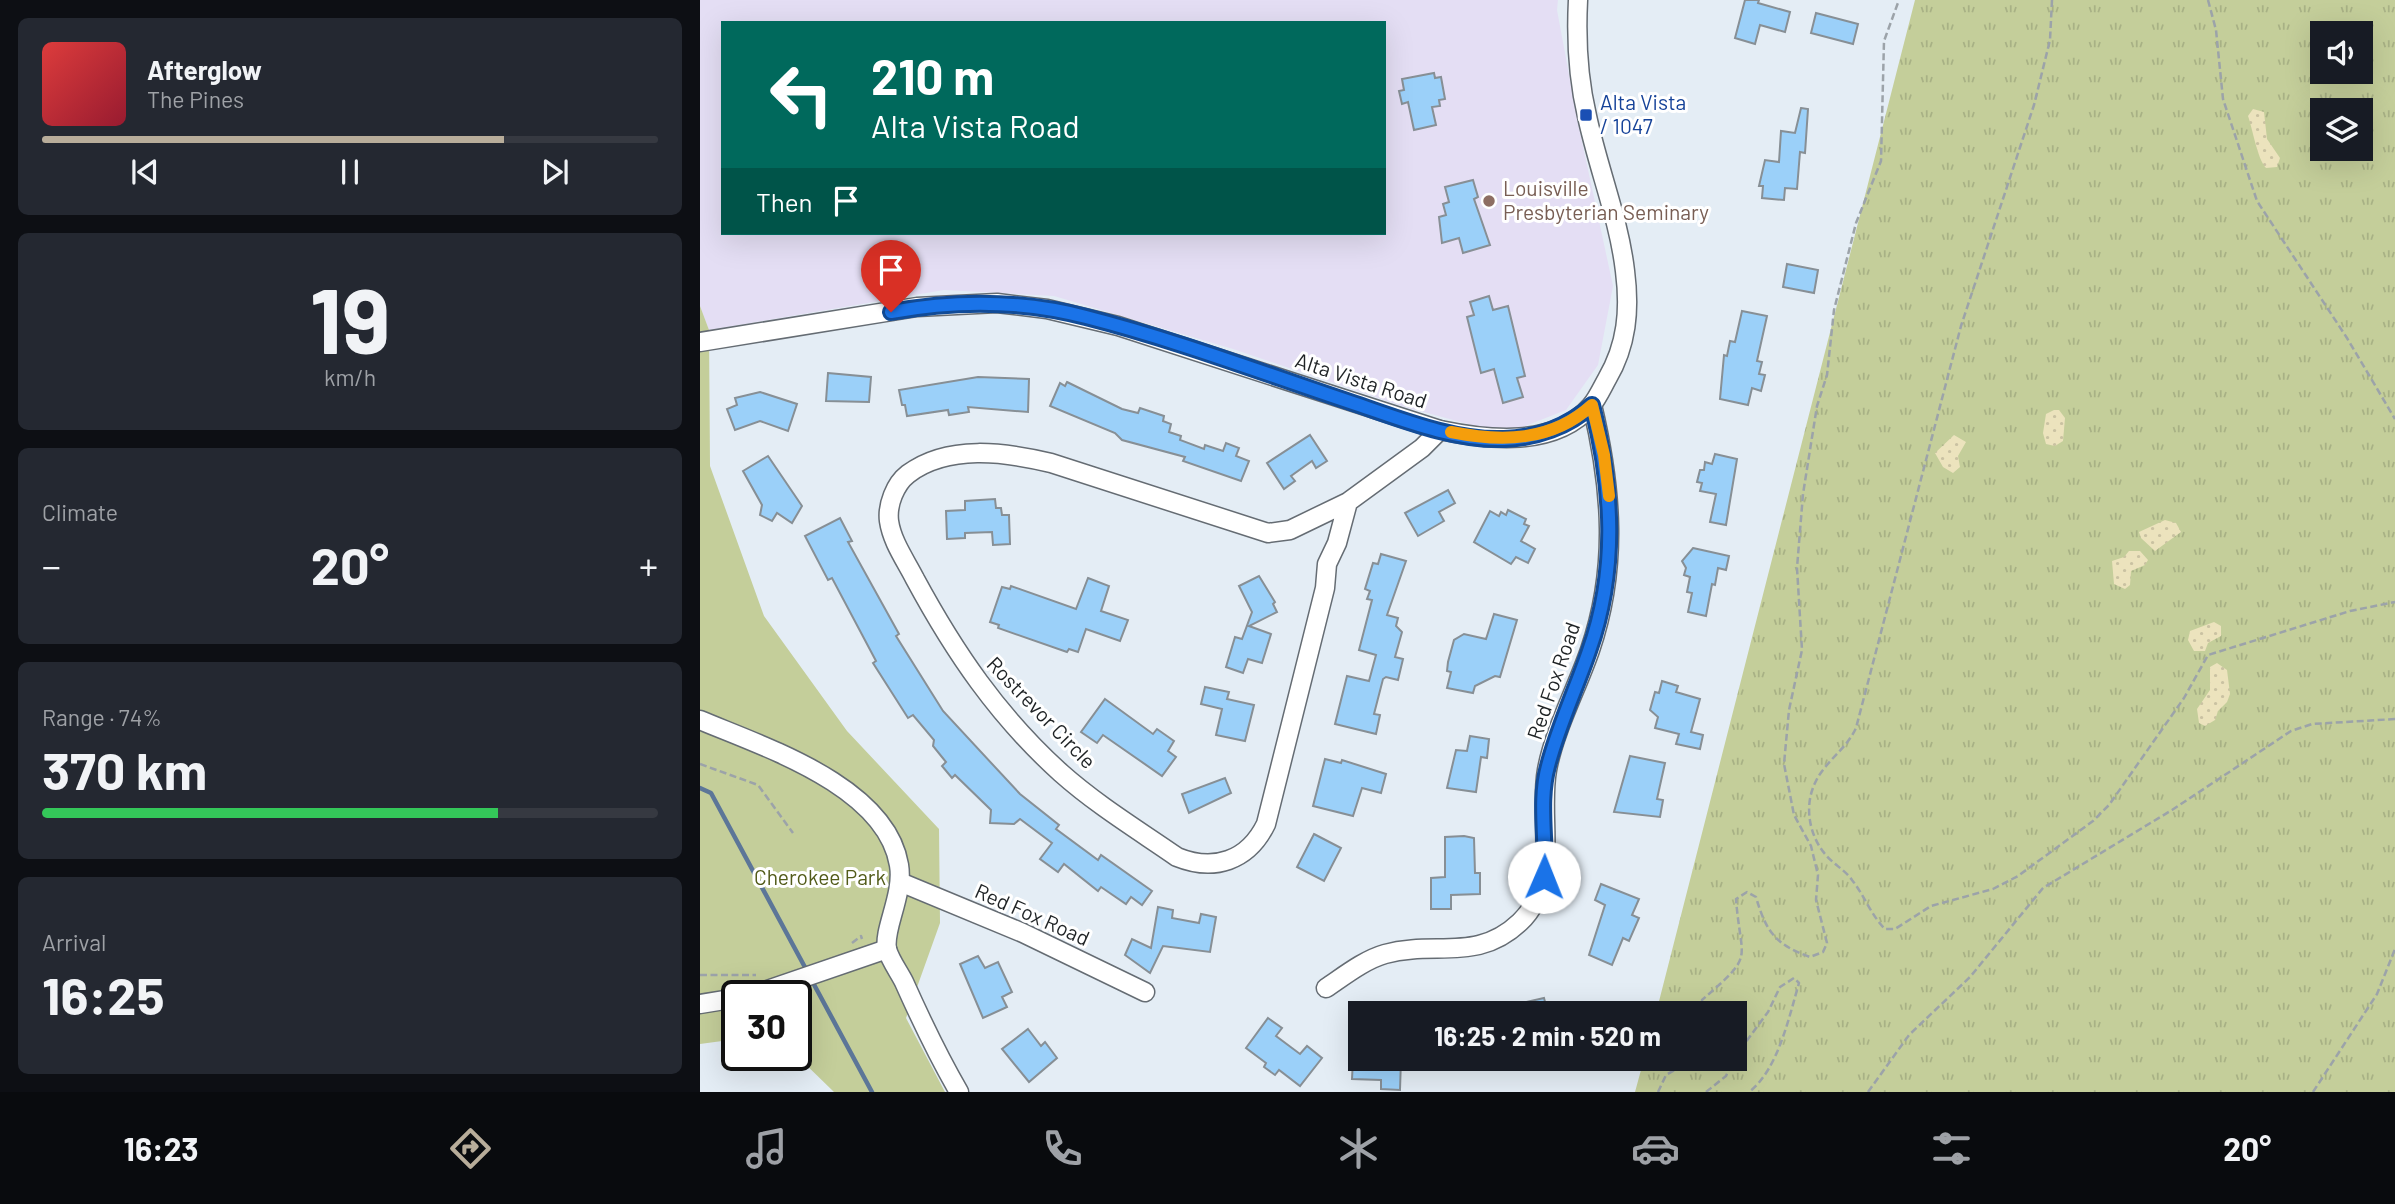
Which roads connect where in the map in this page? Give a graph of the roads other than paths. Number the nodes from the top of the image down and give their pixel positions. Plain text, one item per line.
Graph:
1 (1578, 0) edge
2 (700, 342) edge
3 (1592, 405) junction
4 (1440, 430) junction
5 (1348, 502) junction
6 (700, 720) edge
7 (900, 882) junction
8 (887, 949) junction
9 (792, 980) edge
10 (1326, 988) dead end
11 (1144, 992) dead end
12 (721, 1001) edge
13 (700, 1004) edge
14 (959, 1092) edge

1 - 3 street, Alta Vista Road
2 - 4 street, Alta Vista Road
3 - 4 street, Alta Vista Road
3 - 10 street, Red Fox Road
4 - 5 street, Rostrevor Circle
5 - 5 street, Rostrevor Circle
6 - 7 street
7 - 8 street
7 - 11 street, Red Fox Road
8 - 9 street
8 - 14 street
12 - 13 street

